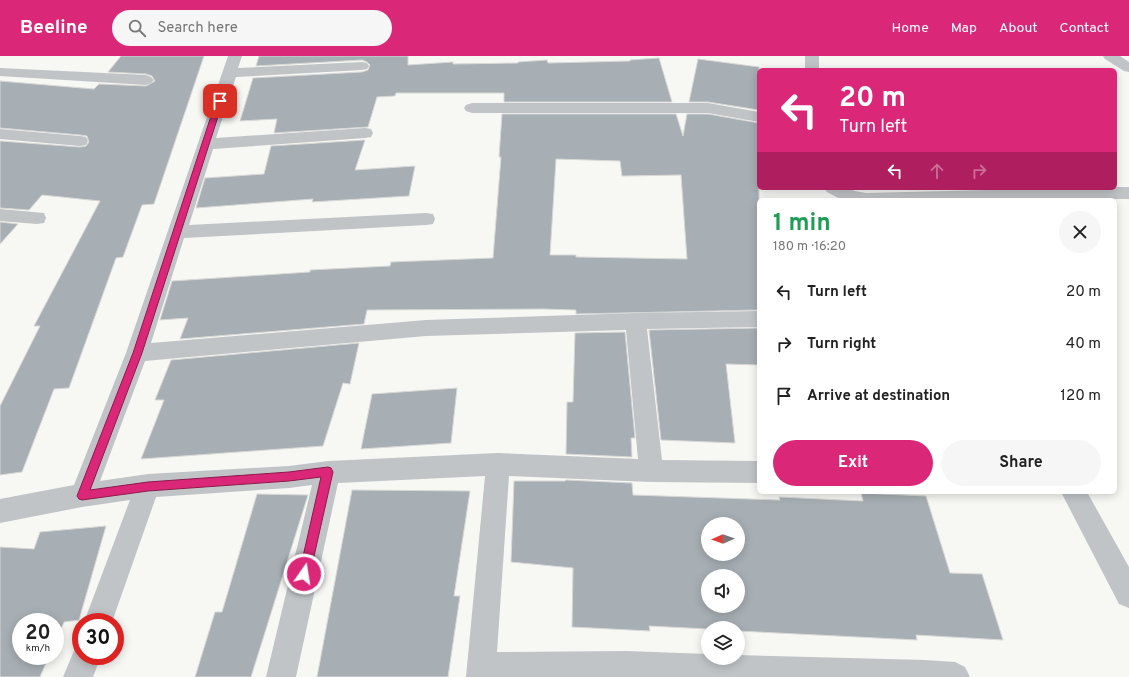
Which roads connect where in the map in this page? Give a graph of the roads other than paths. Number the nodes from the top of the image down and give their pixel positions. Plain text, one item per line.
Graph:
1 (812, 56) edge
2 (1110, 56) edge
3 (232, 64) edge
4 (362, 66) dead end
5 (812, 68) edge
6 (1129, 68) edge
7 (0, 72) edge
8 (146, 80) dead end
9 (472, 108) dead end
10 (757, 117) edge
11 (365, 133) dead end
12 (0, 134) edge
13 (80, 141) dead end
14 (206, 144) junction
15 (837, 190) edge
16 (1129, 193) edge
17 (858, 198) edge
18 (952, 198) edge
19 (0, 215) edge
20 (37, 218) dead end
21 (426, 219) dead end
22 (177, 232) junction
23 (757, 319) edge
24 (636, 321) junction
25 (137, 353) junction
26 (498, 464) junction
27 (651, 471) junction
28 (328, 472) junction
29 (757, 472) edge
30 (148, 486) junction
31 (1075, 494) edge
32 (82, 496) junction
33 (0, 511) edge
34 (1129, 594) edge
35 (101, 613) edge
36 (83, 665) edge
37 (482, 672) edge
38 (925, 676) edge
39 (78, 677) edge
40 (280, 677) edge
41 (956, 677) edge

1 - 5 street
2 - 6 street
3 - 4 street
3 - 14 street
7 - 8 street
9 - 10 street
11 - 14 street
12 - 13 street
14 - 22 street
15 - 17 street
16 - 18 street
19 - 20 street
21 - 22 street
22 - 25 street
23 - 24 street
24 - 25 street
24 - 27 street
25 - 32 street
26 - 27 street
26 - 28 street
26 - 37 street
27 - 29 street
28 - 30 street
28 - 40 street
30 - 32 street
30 - 35 street
31 - 34 street
32 - 33 street
36 - 39 street
37 - 38 street
38 - 41 street

